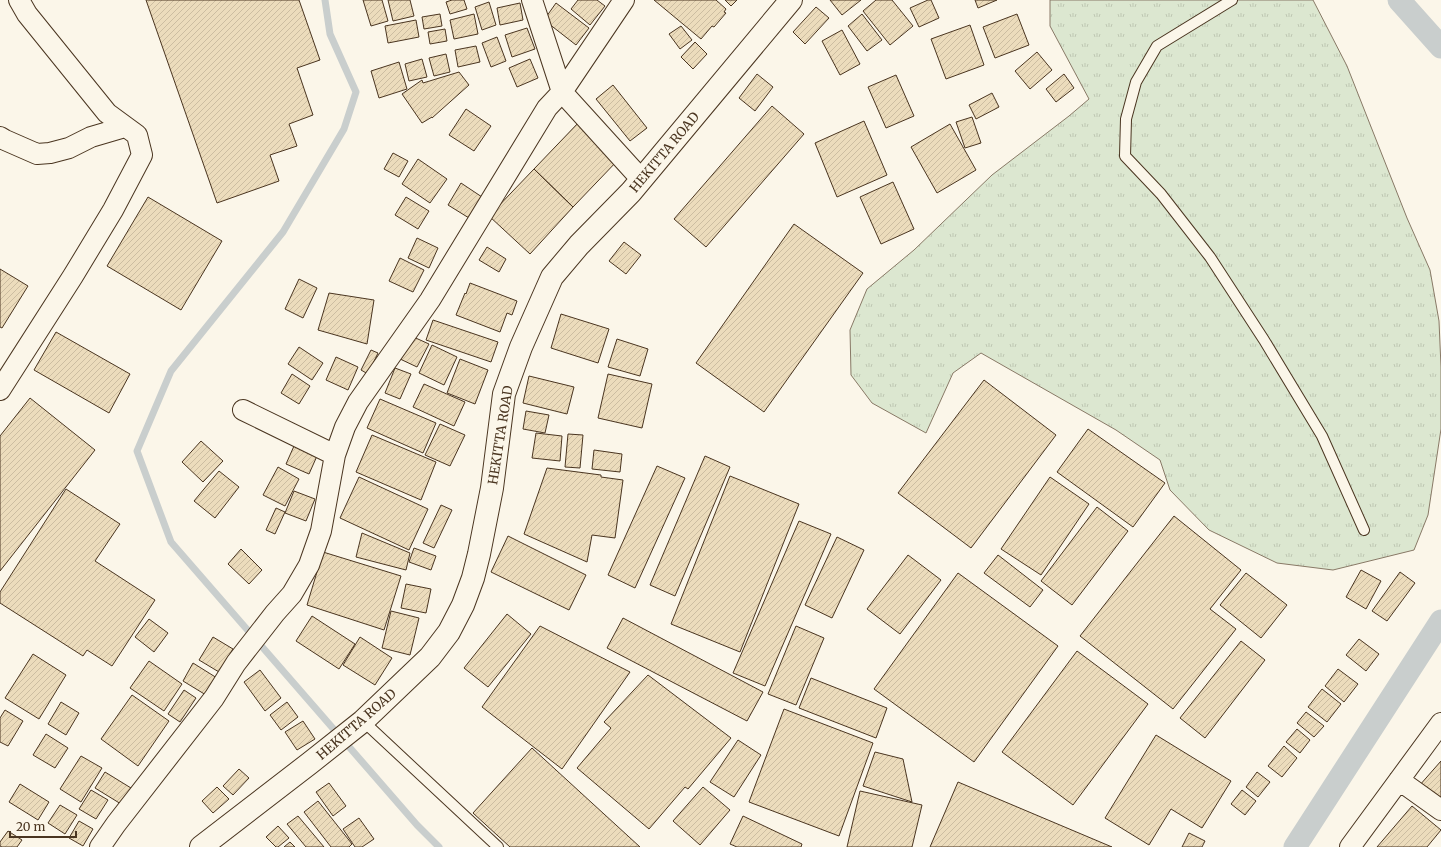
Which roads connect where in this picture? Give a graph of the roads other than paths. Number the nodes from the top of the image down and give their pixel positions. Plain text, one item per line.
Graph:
1 (19, 0) edge
2 (532, 0) edge
3 (624, 0) edge
4 (791, 0) edge
5 (1232, 0) edge
6 (562, 92) junction
7 (125, 127) junction
8 (0, 137) edge
9 (641, 179) junction
10 (0, 390) edge
11 (243, 410) dead end
12 (335, 455) junction
13 (1364, 530) dead end
14 (1441, 723) edge
15 (356, 726) junction
16 (1399, 780) junction
17 (1441, 810) edge
18 (212, 844) edge
19 (100, 847) edge
20 (498, 847) edge
21 (1350, 847) edge

1 - 7 street
2 - 6 street
3 - 6 street
4 - 9 main road, HEKITTA ROAD
5 - 13 lane
6 - 9 street
6 - 12 street
7 - 8 street
7 - 10 street
9 - 15 main road, HEKITTA ROAD
11 - 12 street
12 - 19 street
14 - 16 street
15 - 18 main road, HEKITTA ROAD
15 - 20 lane
16 - 17 street
16 - 21 street

